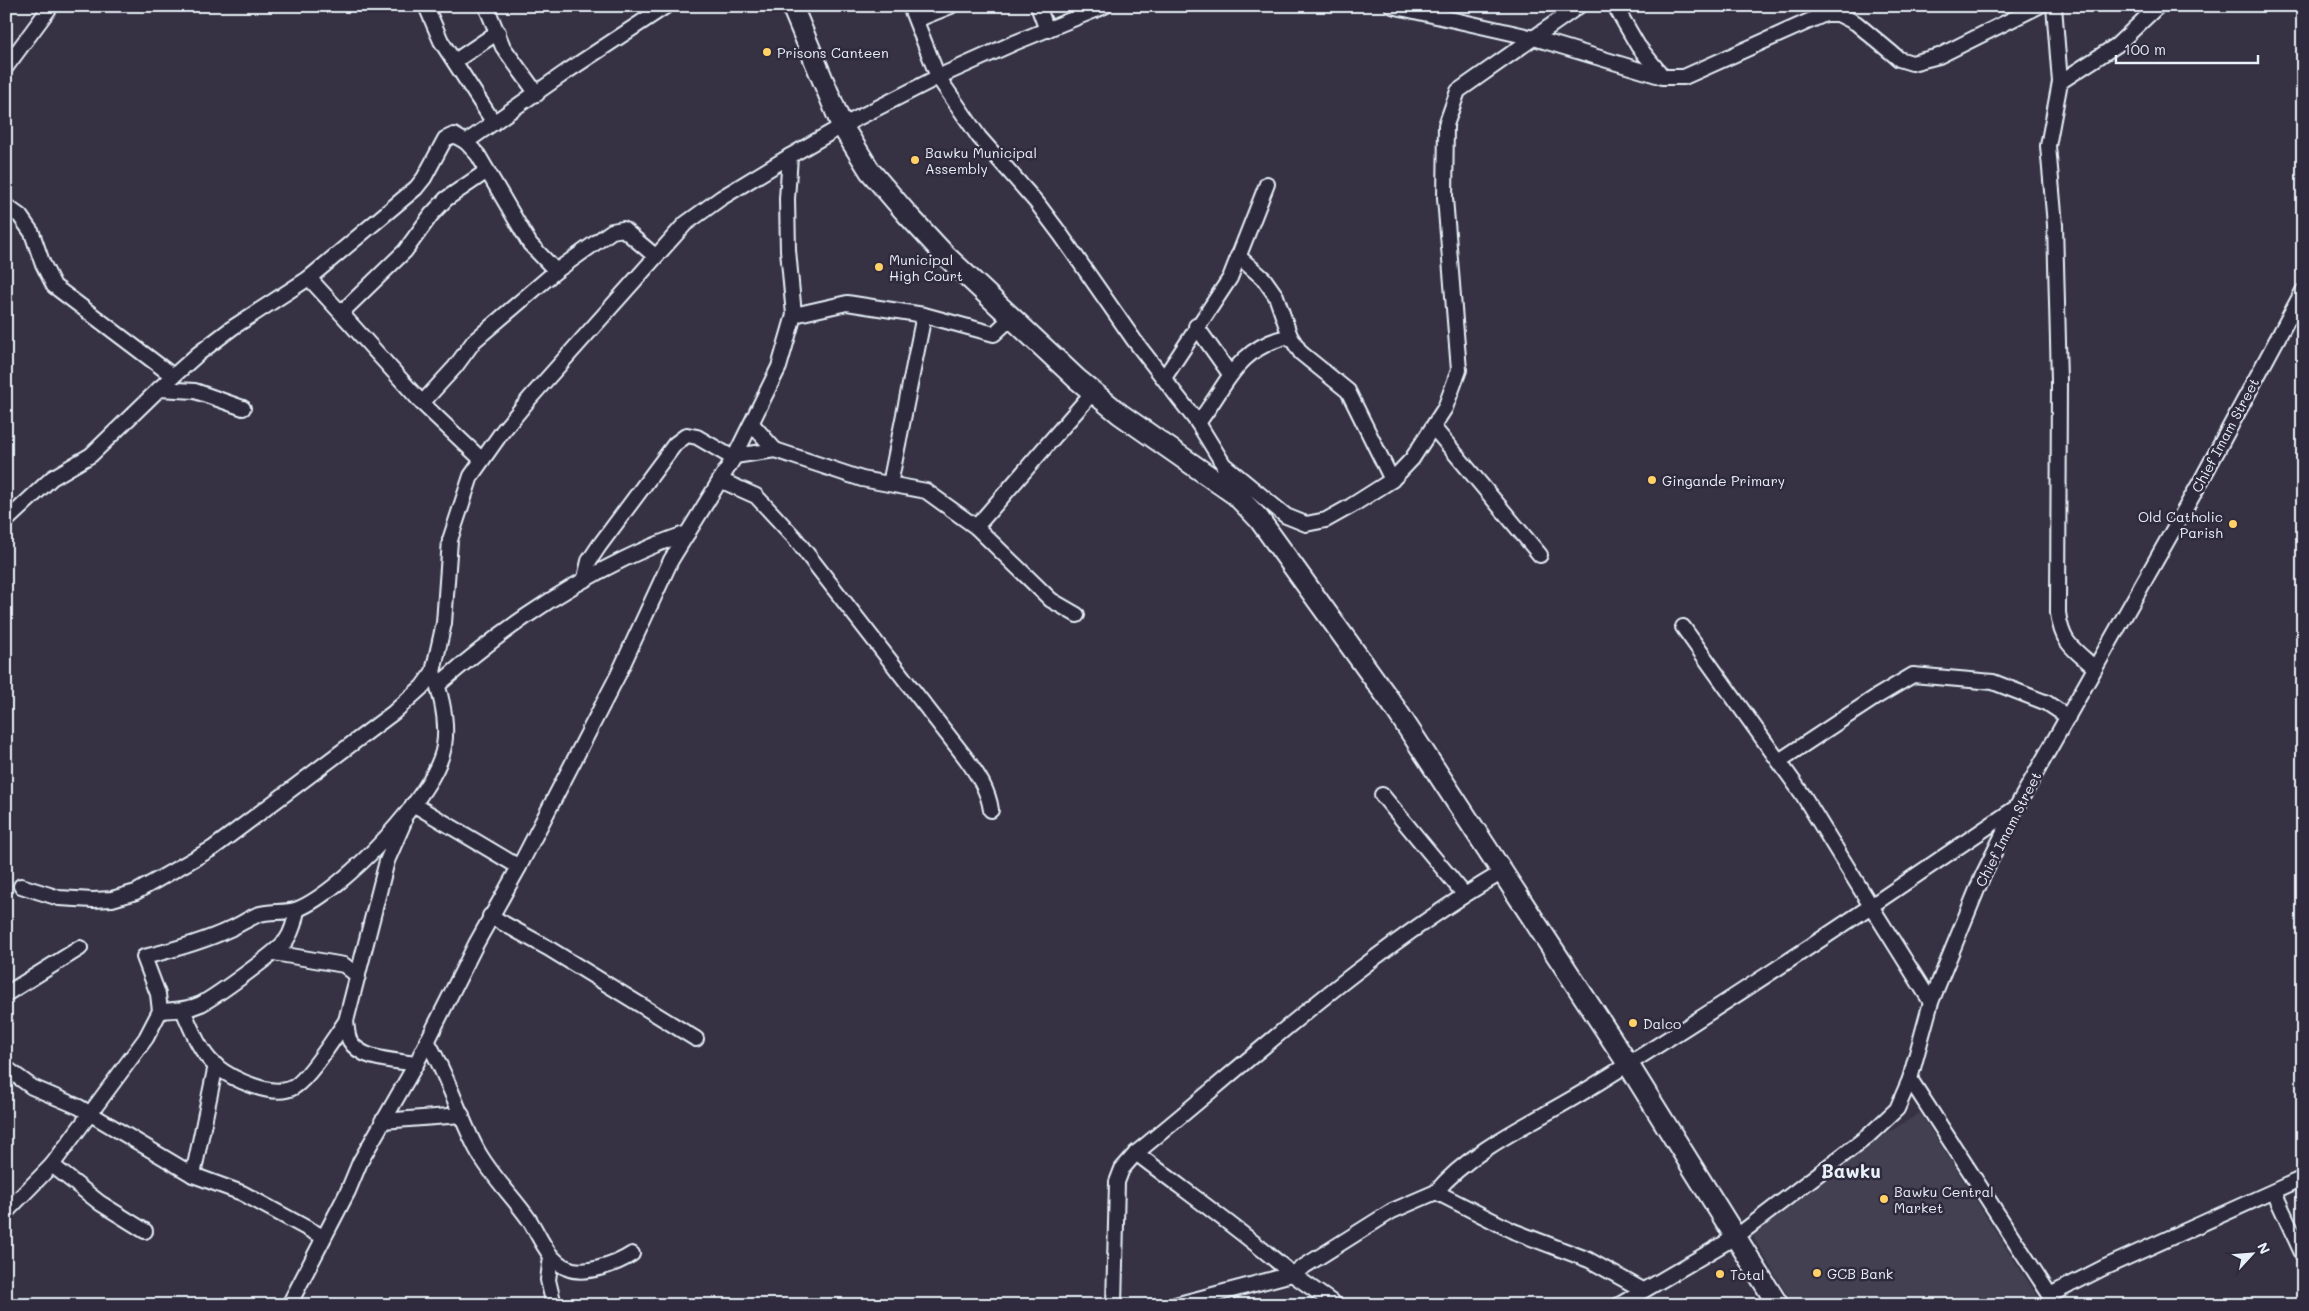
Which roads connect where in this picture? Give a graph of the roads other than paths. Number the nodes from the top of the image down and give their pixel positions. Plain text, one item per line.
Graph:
1 (50, 6) edge
2 (426, 6) edge
3 (486, 6) edge
4 (666, 6) edge
5 (792, 6) edge
6 (910, 6) edge
7 (951, 6) edge
8 (1038, 6) edge
9 (1105, 6) edge
10 (1392, 6) edge
11 (1579, 6) edge
12 (1615, 6) edge
13 (2039, 6) edge
14 (2054, 6) edge
15 (2158, 6) edge
16 (916, 20) junction
17 (1047, 30) junction
18 (498, 32) junction
19 (1534, 38) junction
20 (455, 61) junction
21 (6, 67) edge
22 (938, 77) junction
23 (1663, 77) junction
24 (2060, 82) junction
25 (536, 94) junction
26 (494, 123) junction
27 (842, 126) junction
28 (466, 142) junction
29 (790, 156) junction
30 (487, 170) junction
31 (1267, 184) dead end
32 (6, 206) edge
33 (655, 256) junction
34 (1238, 256) junction
35 (556, 272) junction
36 (309, 278) junction
37 (2303, 291) edge
38 (341, 313) junction
39 (794, 315) junction
40 (924, 315) junction
41 (1011, 318) junction
42 (1196, 326) junction
43 (1290, 336) junction
44 (1230, 374) junction
45 (173, 376) junction
46 (1164, 378) junction
47 (159, 389) junction
48 (1093, 392) junction
49 (422, 404) junction
50 (243, 408) dead end
51 (1198, 423) junction
52 (752, 424) junction
53 (1433, 427) junction
54 (775, 450) junction
55 (734, 457) junction
56 (482, 460) junction
57 (1222, 462) junction
58 (720, 480) junction
59 (1392, 480) junction
60 (890, 484) junction
61 (1236, 495) junction
62 (6, 521) edge
63 (976, 527) junction
64 (688, 533) junction
65 (1540, 554) dead end
66 (585, 578) junction
67 (1077, 615) dead end
68 (1683, 627) dead end
69 (2094, 666) junction
70 (435, 679) junction
71 (2068, 717) junction
72 (1779, 760) junction
73 (1382, 795) dead end
74 (411, 808) junction
75 (2016, 808) junction
76 (991, 810) dead end
77 (519, 867) junction
78 (1501, 872) junction
79 (21, 886) dead end
80 (1464, 894) junction
81 (1871, 906) junction
82 (297, 910) junction
83 (490, 916) junction
84 (80, 948) dead end
85 (274, 953) junction
86 (358, 976) junction
87 (6, 994) edge
88 (1931, 1002) junction
89 (183, 1010) junction
90 (160, 1011) junction
91 (346, 1022) junction
92 (696, 1039) dead end
93 (426, 1041) junction
94 (416, 1064) junction
95 (1628, 1064) junction
96 (216, 1066) junction
97 (6, 1068) edge
98 (1910, 1079) junction
99 (91, 1114) junction
100 (462, 1115) junction
101 (382, 1121) junction
102 (1136, 1153) junction
103 (52, 1165) junction
104 (193, 1175) junction
105 (2303, 1178) edge
106 (1436, 1192) junction
107 (2274, 1192) junction
108 (6, 1212) edge
109 (145, 1231) dead end
110 (1738, 1236) junction
111 (324, 1237) junction
112 (632, 1254) dead end
113 (2303, 1255) edge
114 (551, 1257) junction
115 (1292, 1274) junction
116 (1643, 1290) junction
117 (2054, 1300) edge
118 (289, 1305) edge
119 (554, 1305) edge
120 (1114, 1305) edge
121 (1175, 1305) edge
122 (1336, 1305) edge
123 (1619, 1305) edge
124 (1778, 1305) edge

1 - 21 street
2 - 20 street
3 - 18 street
4 - 25 street
5 - 27 highway
6 - 16 street
7 - 16 street
8 - 17 street
9 - 17 street
10 - 19 street
11 - 19 street
12 - 23 street
13 - 23 street
14 - 24 street
15 - 24 street
16 - 22 street
17 - 22 street
18 - 20 street
18 - 25 street
19 - 23 street
19 - 53 street
20 - 26 street
22 - 27 street
22 - 46 street
24 - 69 street
25 - 26 street
26 - 28 street
27 - 29 street
27 - 41 highway
28 - 30 street
28 - 36 street
29 - 33 street
29 - 39 street
30 - 35 street
30 - 38 street
31 - 34 street
32 - 45 street
33 - 35 street
33 - 56 street
34 - 42 street
34 - 43 street
35 - 49 street
36 - 38 street
36 - 45 street
37 - 69 street, Chief Imam Street
38 - 49 street
39 - 40 street
39 - 52 street
40 - 41 street
40 - 60 street
41 - 48 highway
42 - 44 street
42 - 46 street
43 - 44 street
43 - 59 street
44 - 51 street
45 - 47 street
46 - 51 street
47 - 50 street
47 - 62 street
48 - 61 highway
48 - 63 street
49 - 56 street
51 - 57 street
52 - 54 street
52 - 55 street
53 - 59 street
53 - 65 street
54 - 55 street
54 - 60 street
55 - 58 street
55 - 66 street
56 - 70 street
57 - 59 street
57 - 61 street
58 - 64 street
58 - 76 street
60 - 63 street
61 - 78 highway
63 - 67 street
64 - 66 street
64 - 77 street
66 - 70 street
68 - 72 street
69 - 71 street, Chief Imam Street
70 - 74 street
70 - 79 street
71 - 72 street
71 - 75 street, Chief Imam Street
72 - 81 street
73 - 80 street
74 - 77 street
74 - 82 street
74 - 86 street
75 - 81 street
75 - 88 street, Chief Imam Street
77 - 83 street
78 - 80 street
78 - 95 highway
80 - 102 street
81 - 88 street
81 - 95 street
82 - 85 street
82 - 90 street
83 - 92 street
83 - 93 street
84 - 87 street
85 - 86 street
85 - 89 street
86 - 91 street
88 - 98 street, Chief Imam Street
89 - 90 street
89 - 96 street
90 - 99 street
91 - 94 street
91 - 96 street
93 - 94 street
93 - 100 street
94 - 101 street
95 - 106 street
95 - 110 highway
96 - 104 street
97 - 99 street
98 - 110 street, Chief Imam Street
98 - 117 street
99 - 103 street
99 - 104 street
100 - 101 street
100 - 114 street
101 - 111 street
102 - 115 street
102 - 120 street
103 - 108 street
103 - 109 street
104 - 111 street
105 - 107 street
106 - 115 street
106 - 116 street
107 - 113 street
107 - 117 street
110 - 116 street, Chief Imam Street
110 - 124 highway
111 - 118 street
112 - 114 street
114 - 119 street
115 - 121 street
115 - 122 street
116 - 123 street, Chief Imam Street

